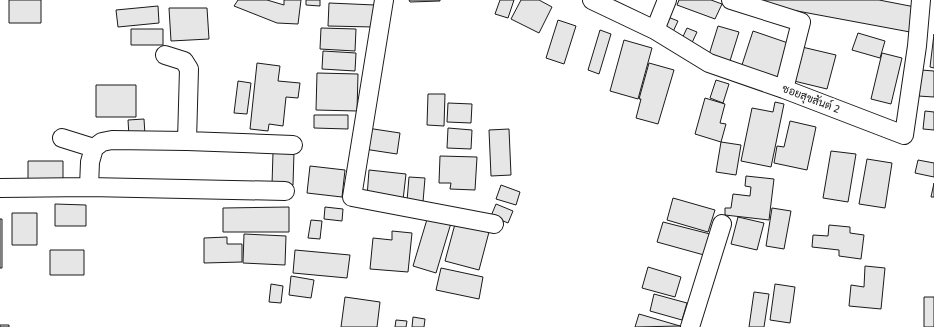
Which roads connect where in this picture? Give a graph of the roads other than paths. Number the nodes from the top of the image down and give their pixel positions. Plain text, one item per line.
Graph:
1 (384, 0) edge
2 (592, 0) edge
3 (667, 0) edge
4 (731, 0) edge
5 (926, 6) edge
6 (654, 30) junction
7 (165, 55) dead end
8 (784, 88) junction
9 (62, 138) dead end
10 (187, 142) junction
11 (293, 145) dead end
12 (94, 148) junction
13 (88, 187) junction
14 (0, 188) edge
15 (285, 191) dead end
16 (494, 224) dead end
17 (722, 224) dead end
18 (690, 327) edge

1 - 16 street
2 - 6 street, ซอยสุขสันต์ 2
3 - 6 street
4 - 8 street
5 - 8 street, ซอยสุขสันต์ 2
6 - 8 street, ซอยสุขสันต์ 2
7 - 10 street
9 - 12 street
10 - 11 street
10 - 12 street
12 - 13 street
13 - 14 street
13 - 15 street
17 - 18 street

